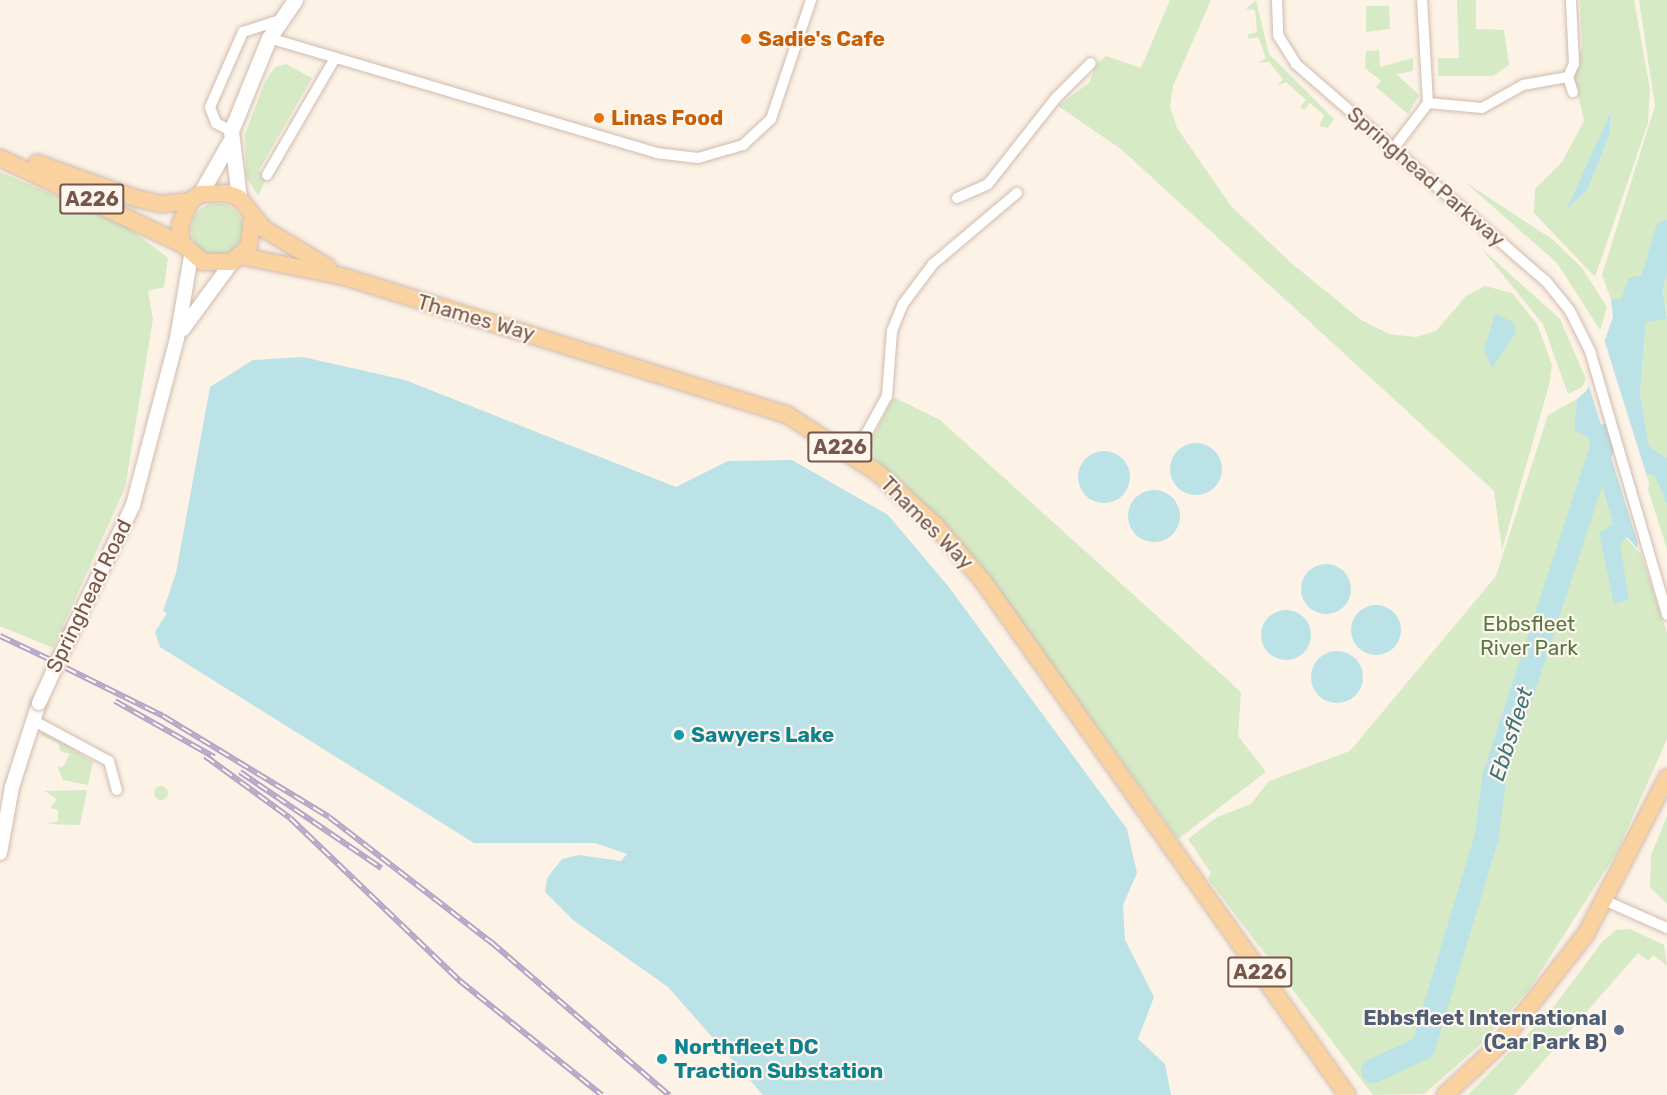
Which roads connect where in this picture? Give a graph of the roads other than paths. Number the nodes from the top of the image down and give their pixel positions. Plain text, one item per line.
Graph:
1 (295, 0) edge
2 (811, 0) edge
3 (1276, 0) edge
4 (1422, 0) edge
5 (1571, 0) edge
6 (280, 20) junction
7 (269, 38) junction
8 (334, 60) junction
9 (1091, 63) dead end
10 (1568, 77) junction
11 (1573, 92) dead end
12 (1428, 103) junction
13 (230, 137) junction
14 (0, 147) edge
15 (1393, 149) junction
16 (0, 158) edge
17 (267, 175) dead end
18 (1017, 193) dead end
19 (195, 197) junction
20 (239, 198) junction
21 (957, 198) dead end
22 (252, 218) junction
23 (187, 250) junction
24 (237, 259) junction
25 (345, 277) junction
26 (177, 338) junction
27 (854, 456) junction
28 (1658, 575) junction
29 (1667, 592) edge
30 (1667, 615) edge
31 (34, 721) junction
32 (1667, 778) edge
33 (117, 790) dead end
34 (0, 853) edge
35 (1606, 901) junction
36 (1667, 928) edge
37 (1347, 1095) edge
38 (1445, 1095) edge

1 - 6 main road
2 - 8 street
3 - 15 street, Springhead Parkway
4 - 12 street
5 - 10 street
6 - 7 main road
6 - 13 street
7 - 8 street
7 - 13 main road
8 - 17 street
9 - 21 street
10 - 11 street
10 - 12 street
12 - 15 street
13 - 19 main road
13 - 20 main road
14 - 19 main road, A226
15 - 28 street, Springhead Parkway
16 - 23 main road, A226
18 - 27 street
19 - 20 main road, A226
19 - 23 main road
20 - 22 main road, A226
22 - 24 main road
22 - 25 main road, A226
23 - 24 main road, A226
23 - 26 street, Springhead Road
24 - 25 main road, Thames Way / A226
24 - 26 street, Springhead Road
25 - 27 main road, Thames Way / A226
26 - 31 street, Springhead Road, bridge
27 - 37 main road, Thames Way / A226
28 - 29 street
28 - 30 street
31 - 33 street
31 - 34 street, Springhead Road
32 - 35 main road
35 - 36 street
35 - 38 main road

